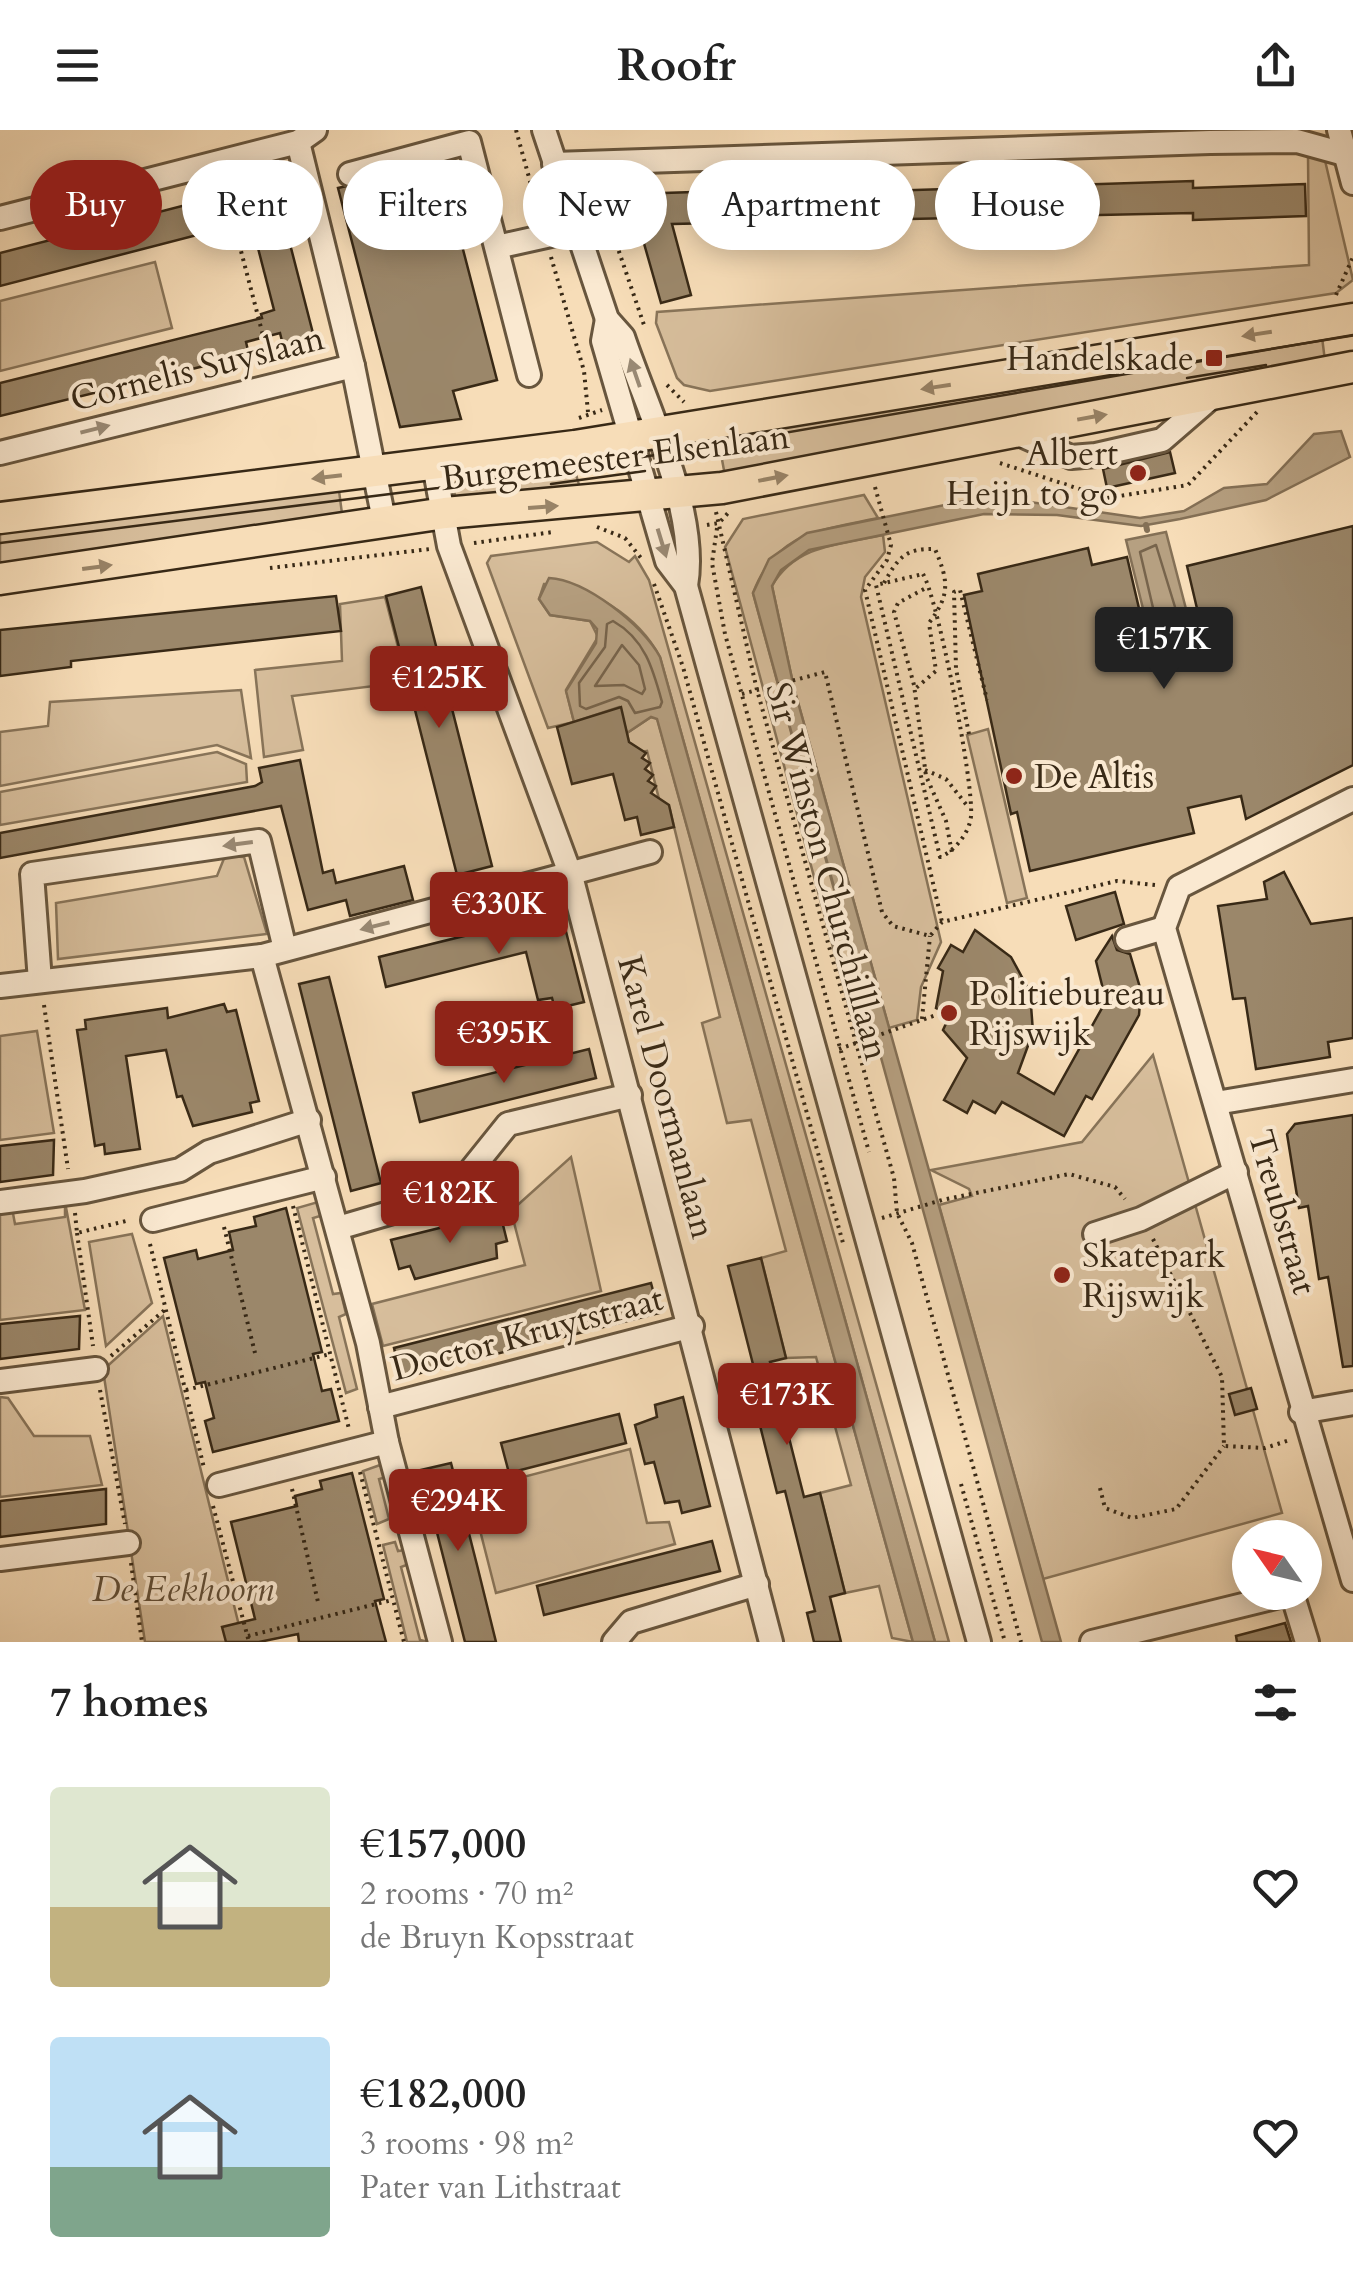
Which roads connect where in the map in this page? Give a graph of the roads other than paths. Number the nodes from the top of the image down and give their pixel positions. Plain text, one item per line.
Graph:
1 (544, 130) edge
2 (1338, 130) edge
3 (306, 136) edge
4 (1349, 152) edge
5 (402, 160) edge
6 (474, 160) edge
7 (553, 160) edge
8 (667, 161) edge
9 (1353, 182) edge
10 (0, 218) edge
11 (497, 250) edge
12 (585, 250) edge
13 (1343, 311) edge
14 (353, 366) junction
15 (1353, 367) edge
16 (530, 374) dead end
17 (643, 434) junction
18 (0, 453) edge
19 (434, 466) junction
20 (373, 471) junction
21 (663, 494) junction
22 (445, 514) junction
23 (0, 518) edge
24 (385, 525) junction
25 (0, 579) edge
26 (1353, 799) edge
27 (650, 852) dead end
28 (571, 876) junction
29 (1164, 924) junction
30 (1127, 939) dead end
31 (286, 949) junction
32 (262, 956) junction
33 (40, 980) junction
34 (0, 986) edge
35 (1353, 1080) edge
36 (630, 1095) junction
37 (1216, 1102) junction
38 (309, 1120) junction
39 (1236, 1172) junction
40 (324, 1177) junction
41 (0, 1202) edge
42 (149, 1220) road end
43 (338, 1228) junction
44 (1095, 1234) dead end
45 (692, 1326) junction
46 (96, 1368) road end
47 (0, 1380) edge
48 (1353, 1403) edge
49 (380, 1407) junction
50 (1305, 1423) junction
51 (387, 1442) junction
52 (211, 1484) road end
53 (128, 1543) road end
54 (0, 1559) edge
55 (1353, 1580) edge
56 (757, 1584) junction
57 (440, 1642) edge
58 (614, 1642) edge
59 (771, 1642) edge
60 (980, 1642) edge
61 (1092, 1642) edge
62 (1306, 1642) edge

1 - 7 street, Sir Winston Churchilllaan
2 - 4 street
3 - 10 street
3 - 14 street
4 - 8 street
4 - 9 street
5 - 6 street
11 - 16 street
12 - 17 street, Sir Winston Churchilllaan
13 -> 17 main road, Burgemeester Elsenlaan
18 -> 14 street, Cornelis Suyslaan
14 - 20 street
21 -> 15 main road, Burgemeester Elsenlaan
17 - 19 main road, Burgemeester Elsenlaan
17 - 21 street, Sir Winston Churchilllaan
19 - 20 main road, Burgemeester Elsenlaan
19 - 22 street, Karel Doormanlaan
20 -> 23 main road, Burgemeester Elsenlaan
20 - 24 street
22 -> 21 main road, Burgemeester Elsenlaan
21 - 60 street, Sir Winston Churchilllaan
22 - 24 main road, Burgemeester Elsenlaan
22 - 28 street, Karel Doormanlaan
25 -> 24 main road, Burgemeester Elsenlaan
26 - 29 street
27 - 28 street
28 -> 31 street
28 - 36 street, Karel Doormanlaan
29 - 30 street
29 - 37 street, Treubstraat
31 - 32 street
31 -> 33 street
32 - 33 street
32 - 38 street
33 - 34 street
35 - 37 street
36 - 43 street
36 - 45 street, Karel Doormanlaan
37 - 39 street, Treubstraat
38 - 40 street
38 - 41 street
39 - 44 street
39 - 50 street, Treubstraat
40 - 42 street
40 - 43 street
43 - 49 street
45 - 49 street, Doctor Kruytstraat
45 - 56 street, Karel Doormanlaan
46 - 47 street
48 - 50 street
49 - 51 street
50 - 55 street, Treubstraat
51 - 52 street
51 - 57 street
53 - 54 street
56 - 58 street
56 - 59 street, Karel Doormanlaan
61 - 62 street

